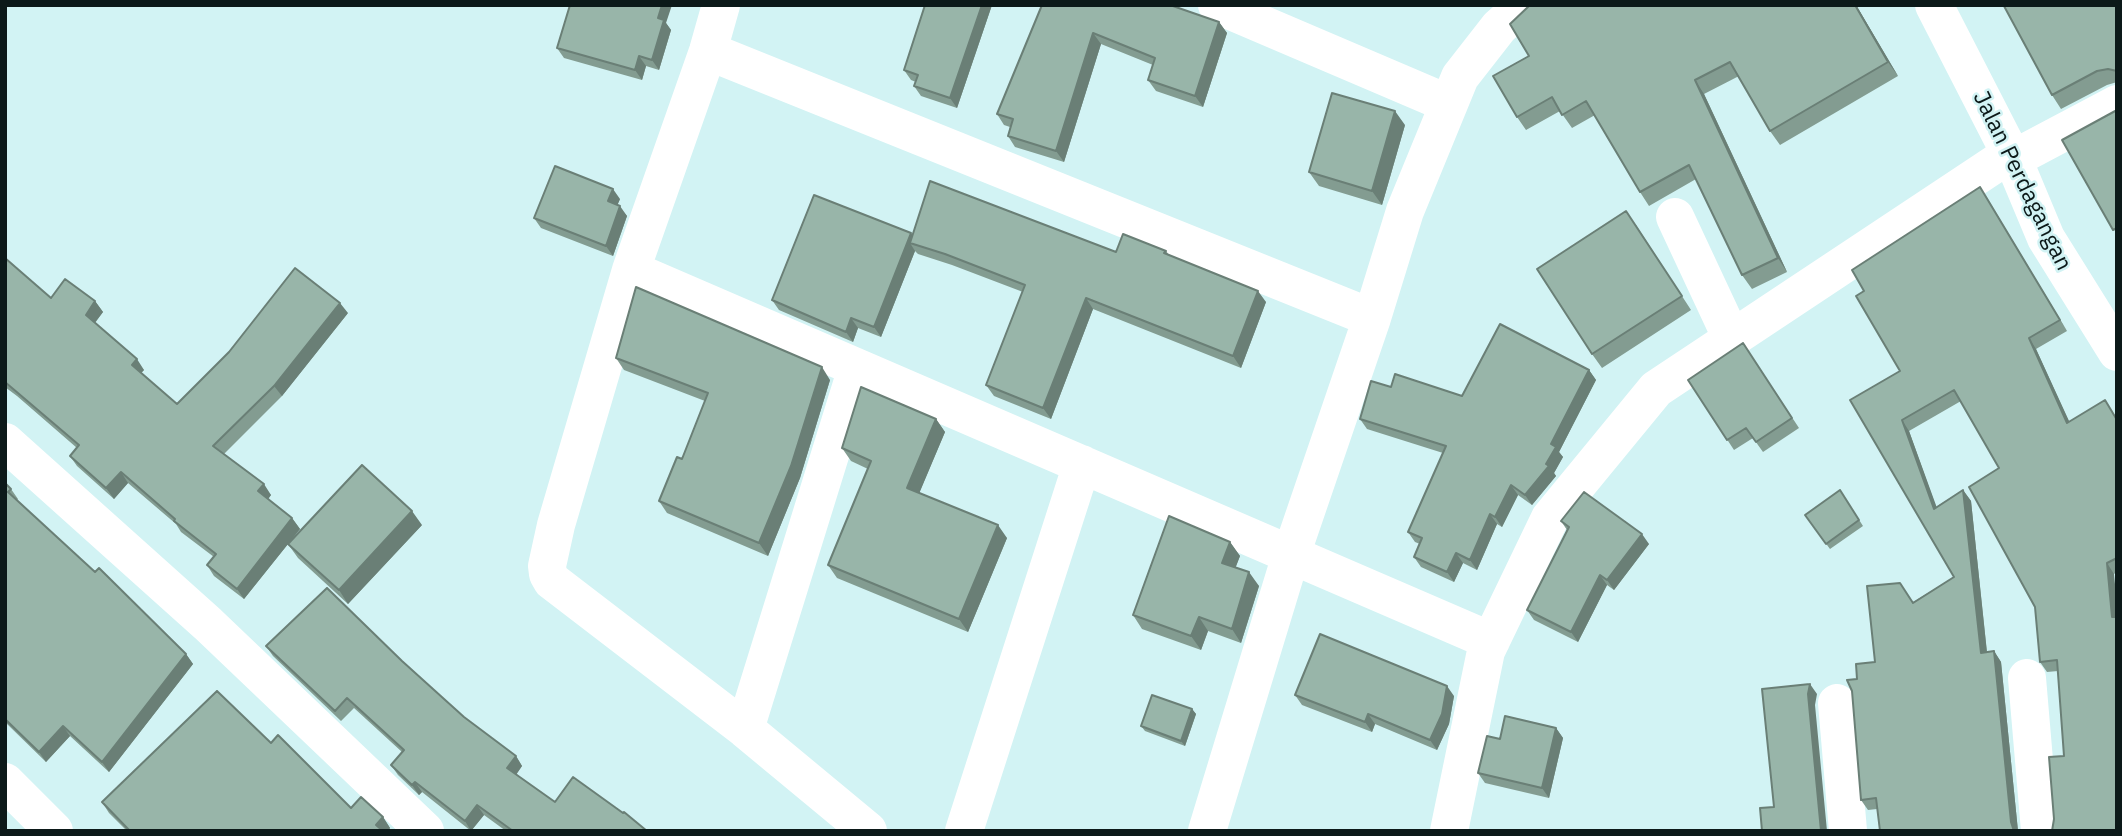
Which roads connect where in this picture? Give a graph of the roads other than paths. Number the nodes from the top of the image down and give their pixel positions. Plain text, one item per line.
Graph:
1 (721, 5) edge
2 (1217, 5) edge
3 (1524, 5) edge
4 (1934, 5) edge
5 (708, 51) junction
6 (1449, 104) junction
7 (2117, 104) edge
8 (2012, 157) junction
9 (1675, 217) dead end
10 (631, 270) junction
11 (1372, 318) junction
12 (1732, 339) junction
13 (2117, 352) edge
14 (857, 368) junction
15 (5, 442) edge
16 (1082, 464) junction
17 (1292, 555) junction
18 (1491, 641) junction
19 (2027, 678) dead end
20 (1837, 703) dead end
21 (745, 729) junction
22 (5, 782) edge
23 (408, 825) edge
24 (54, 831) edge
25 (868, 831) edge
26 (964, 831) edge
27 (1207, 831) edge
28 (1449, 831) edge
29 (1848, 831) edge
30 (2040, 831) edge

1 - 5 street
2 - 6 street
3 - 6 street
4 - 8 street, Jalan Perdagangan
5 - 10 street
5 - 11 street
6 - 11 street
7 - 8 street
8 - 12 street
8 - 13 street, Jalan Perdagangan
9 - 12 street
10 - 14 street
10 - 21 street
11 - 17 street
12 - 18 street
14 - 16 street
14 - 21 street
15 - 23 street
16 - 17 street
16 - 26 street
17 - 18 street
17 - 27 street
18 - 28 street
19 - 30 street
20 - 29 street
21 - 25 street
22 - 24 street

